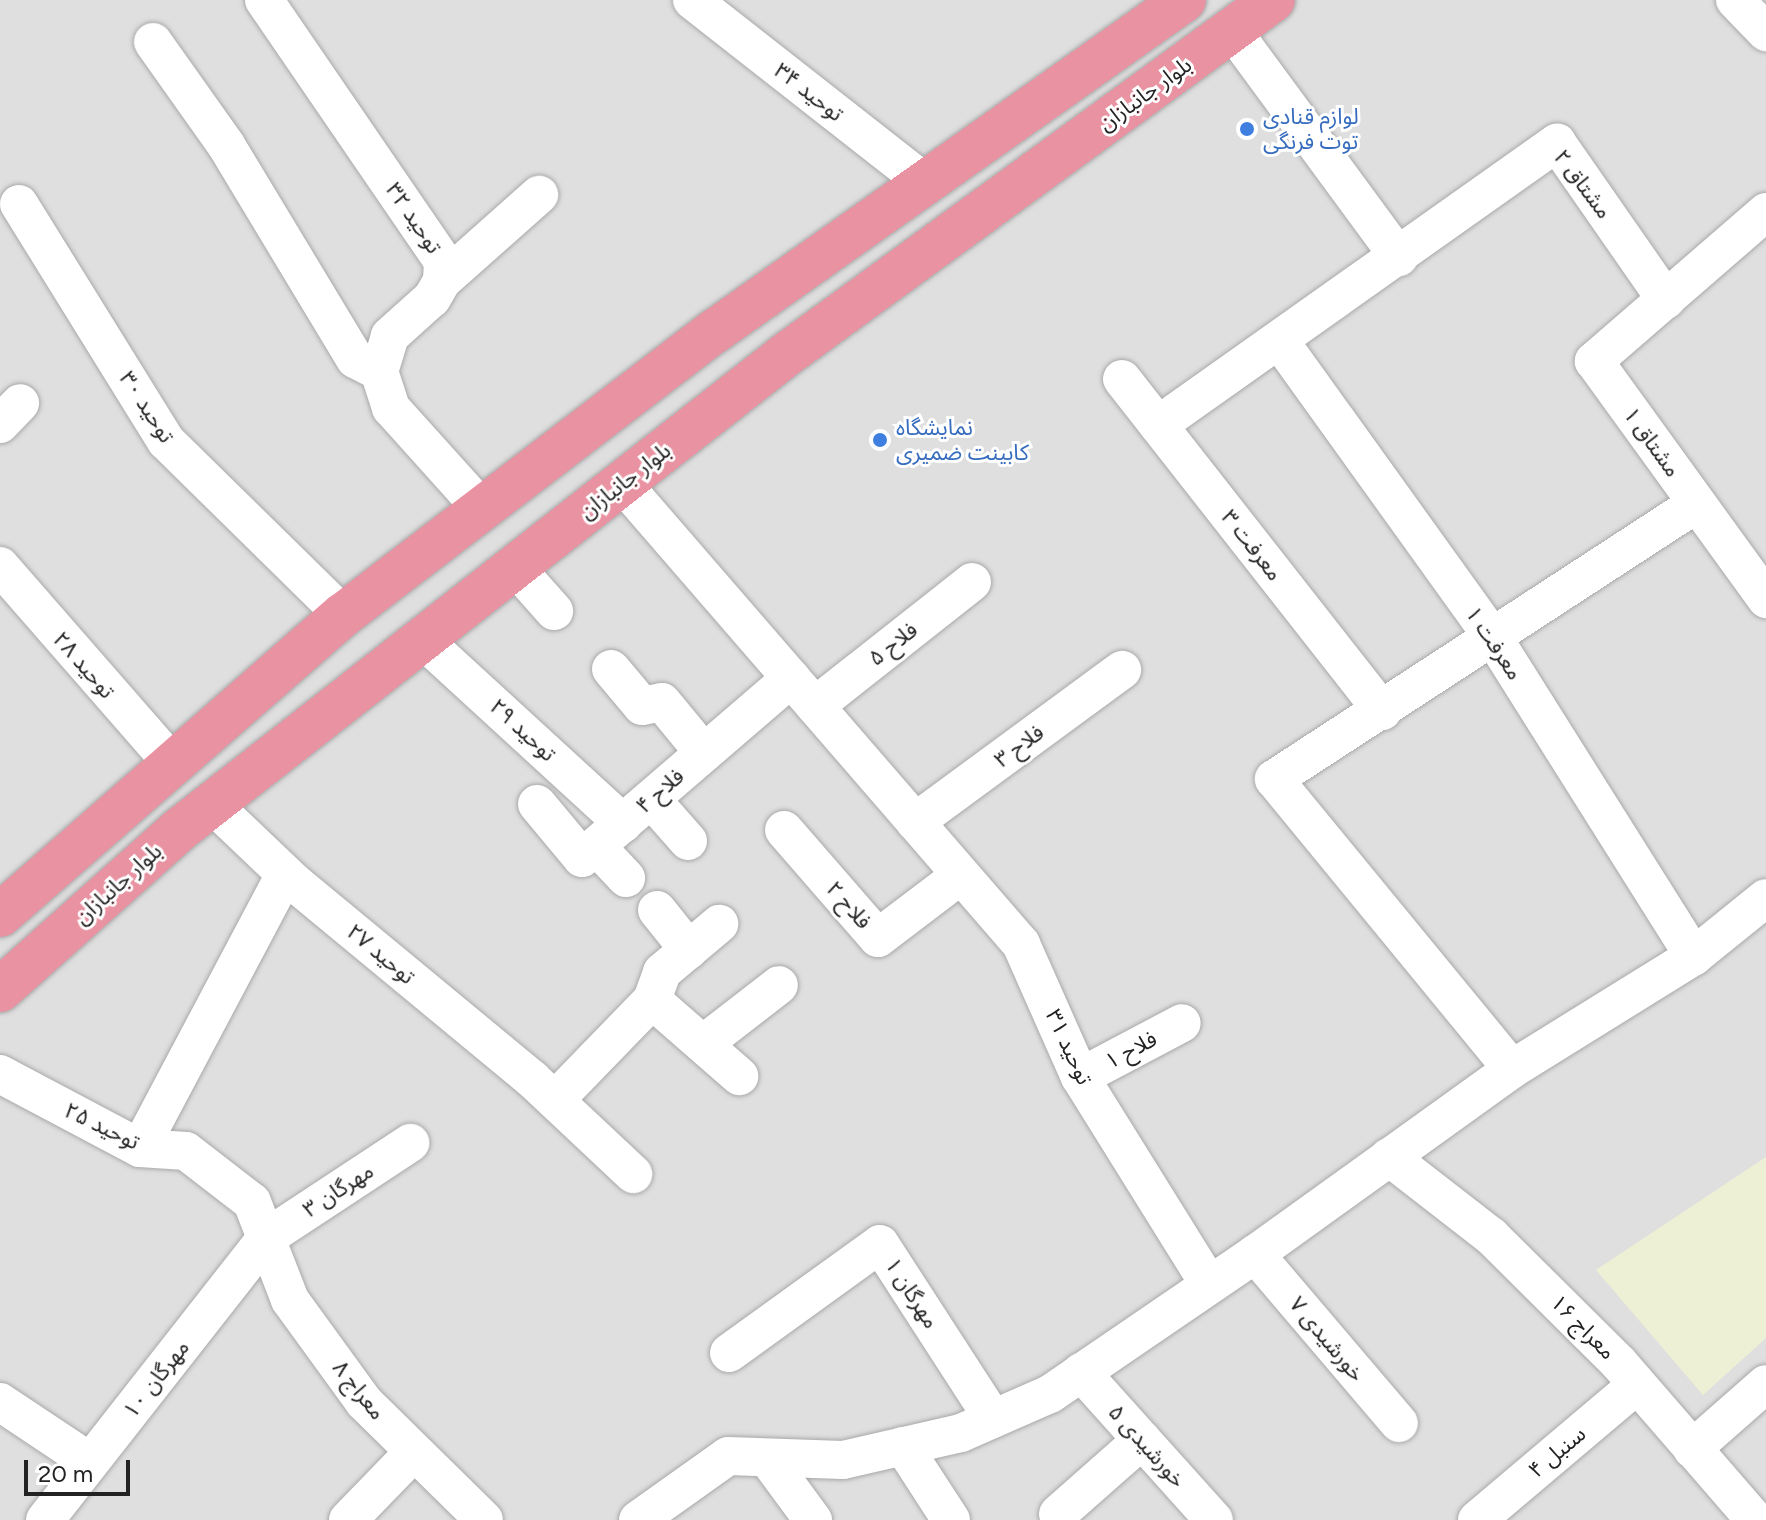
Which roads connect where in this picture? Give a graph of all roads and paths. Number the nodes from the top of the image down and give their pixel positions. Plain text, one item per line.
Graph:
1 (264, 0) edge
2 (692, 0) edge
3 (1184, 0) edge
4 (1273, 0) edge
5 (1735, 0) edge
6 (1232, 30) junction
7 (1766, 32) edge
8 (153, 42) dead end
9 (925, 183) junction
10 (539, 195) dead end
11 (19, 204) dead end
12 (1766, 212) edge
13 (1399, 257) junction
14 (442, 281) junction
15 (1666, 300) junction
16 (1279, 340) junction
17 (379, 371) junction
18 (1122, 379) dead end
19 (1158, 425) junction
20 (622, 483) junction
21 (1696, 504) junction
22 (482, 509) junction
23 (0, 566) edge
24 (515, 567) junction
25 (972, 582) dead end
26 (1766, 599) edge
27 (554, 611) dead end
28 (343, 615) junction
29 (422, 639) junction
30 (1494, 639) junction
31 (611, 669) dead end
32 (1122, 670) dead end
33 (803, 692) junction
34 (1382, 711) junction
35 (704, 753) junction
36 (170, 761) junction
37 (212, 804) junction
38 (537, 804) dead end
39 (915, 822) junction
40 (623, 823) junction
41 (784, 830) dead end
42 (688, 841) dead end
43 (285, 874) junction
44 (961, 875) junction
45 (626, 878) dead end
46 (1766, 898) edge
47 (657, 910) dead end
48 (0, 915) edge
49 (719, 924) dead end
50 (689, 950) junction
51 (1694, 956) junction
52 (779, 985) dead end
53 (0, 990) edge
54 (652, 1000) junction
55 (1182, 1023) dead end
56 (703, 1044) junction
57 (1512, 1069) junction
58 (0, 1074) edge
59 (739, 1076) dead end
60 (1080, 1077) junction
61 (555, 1100) junction
62 (410, 1143) dead end
63 (140, 1148) junction
64 (1389, 1157) junction
65 (633, 1174) dead end
66 (266, 1238) junction
67 (1255, 1254) junction
68 (1208, 1283) junction
69 (729, 1353) dead end
70 (1081, 1372) junction
71 (1766, 1384) edge
72 (1637, 1385) junction
73 (0, 1402) edge
74 (993, 1419) junction
75 (1399, 1423) dead end
76 (1142, 1440) junction
77 (903, 1446) junction
78 (1692, 1449) junction
79 (414, 1452) junction
80 (768, 1459) junction
81 (90, 1462) junction
82 (1058, 1514) dead end
83 (57, 1516) edge
84 (1200, 1516) edge
85 (348, 1520) edge
86 (484, 1520) edge
87 (638, 1520) edge
88 (813, 1520) edge
89 (951, 1520) edge
90 (1477, 1520) edge
91 (1755, 1520) edge

1 - 14 street, توحید ۳۲
2 - 9 street, توحید ۳۴
3 - 9 highway
4 - 6 highway, بلوار جانبازان
5 - 7 street
6 - 13 street
6 - 20 highway, بلوار جانبازان
8 - 17 street
9 - 22 highway
10 - 14 street
11 - 28 street, توحید ۳۰
12 - 15 street
13 - 15 street, مشتاق ۲
13 - 16 street
14 - 17 street, توحید ۳۲
15 - 21 street, مشتاق ۱
16 - 19 street
16 - 30 street, معرفت ۱
17 - 22 street
18 - 19 street, معرفت ۳
19 - 34 street, معرفت ۳
20 - 24 highway, بلوار جانبازان
20 - 33 street, توحید ۳۱
21 - 26 street, مشتاق ۱
21 - 30 street
22 - 28 highway
23 - 36 street, توحید ۲۸
24 - 27 street
24 - 29 highway, بلوار جانبازان
25 - 33 street, فلاح ۵
28 - 36 highway
29 - 37 highway, بلوار جانبازان
29 - 40 street, توحید ۲۹
30 - 34 street
30 - 51 street, معرفت ۱
31 - 35 street
32 - 39 street, فلاح ۳
33 - 35 street, فلاح ۴
33 - 39 street, توحید ۳۱
34 - 57 street
35 - 40 street, فلاح ۴
36 - 48 highway
37 - 43 street, توحید ۲۷
37 - 53 highway, بلوار جانبازان
38 - 40 street
39 - 44 street, توحید ۳۱
40 - 42 street
40 - 45 street
41 - 44 street, فلاح ۲
43 - 61 street, توحید ۲۷
43 - 63 street
44 - 60 street, توحید ۳۱
46 - 51 street
47 - 50 street
49 - 50 street
50 - 54 street
51 - 57 street
52 - 56 street
54 - 56 street
54 - 61 street
55 - 60 street, فلاح ۱
56 - 59 street
57 - 64 street
58 - 63 street, توحید ۲۵
60 - 68 street, توحید ۳۱
61 - 65 street, توحید ۲۷
62 - 66 street, مهرگان ۳
63 - 66 street, توحید ۲۵
64 - 67 street
64 - 72 street, معراج ۱۶
66 - 79 street, معراج ۸
66 - 81 street, مهرگان ۱۰
67 - 68 street
67 - 75 street, خورشیدی ۷
68 - 70 street
69 - 74 street, مهرگان ۱
70 - 74 street
70 - 76 street, خورشیدی ۵
71 - 78 street
72 - 78 street, معراج ۱۶
72 - 90 street, سنبل ۴
73 - 81 street
74 - 77 street
76 - 82 street
76 - 84 street, خورشیدی ۵
77 - 80 street
77 - 89 street
78 - 91 street, معراج ۱۶
79 - 85 street
79 - 86 street, معراج ۸
80 - 87 street
80 - 88 street
81 - 83 street, مهرگان ۱۰

